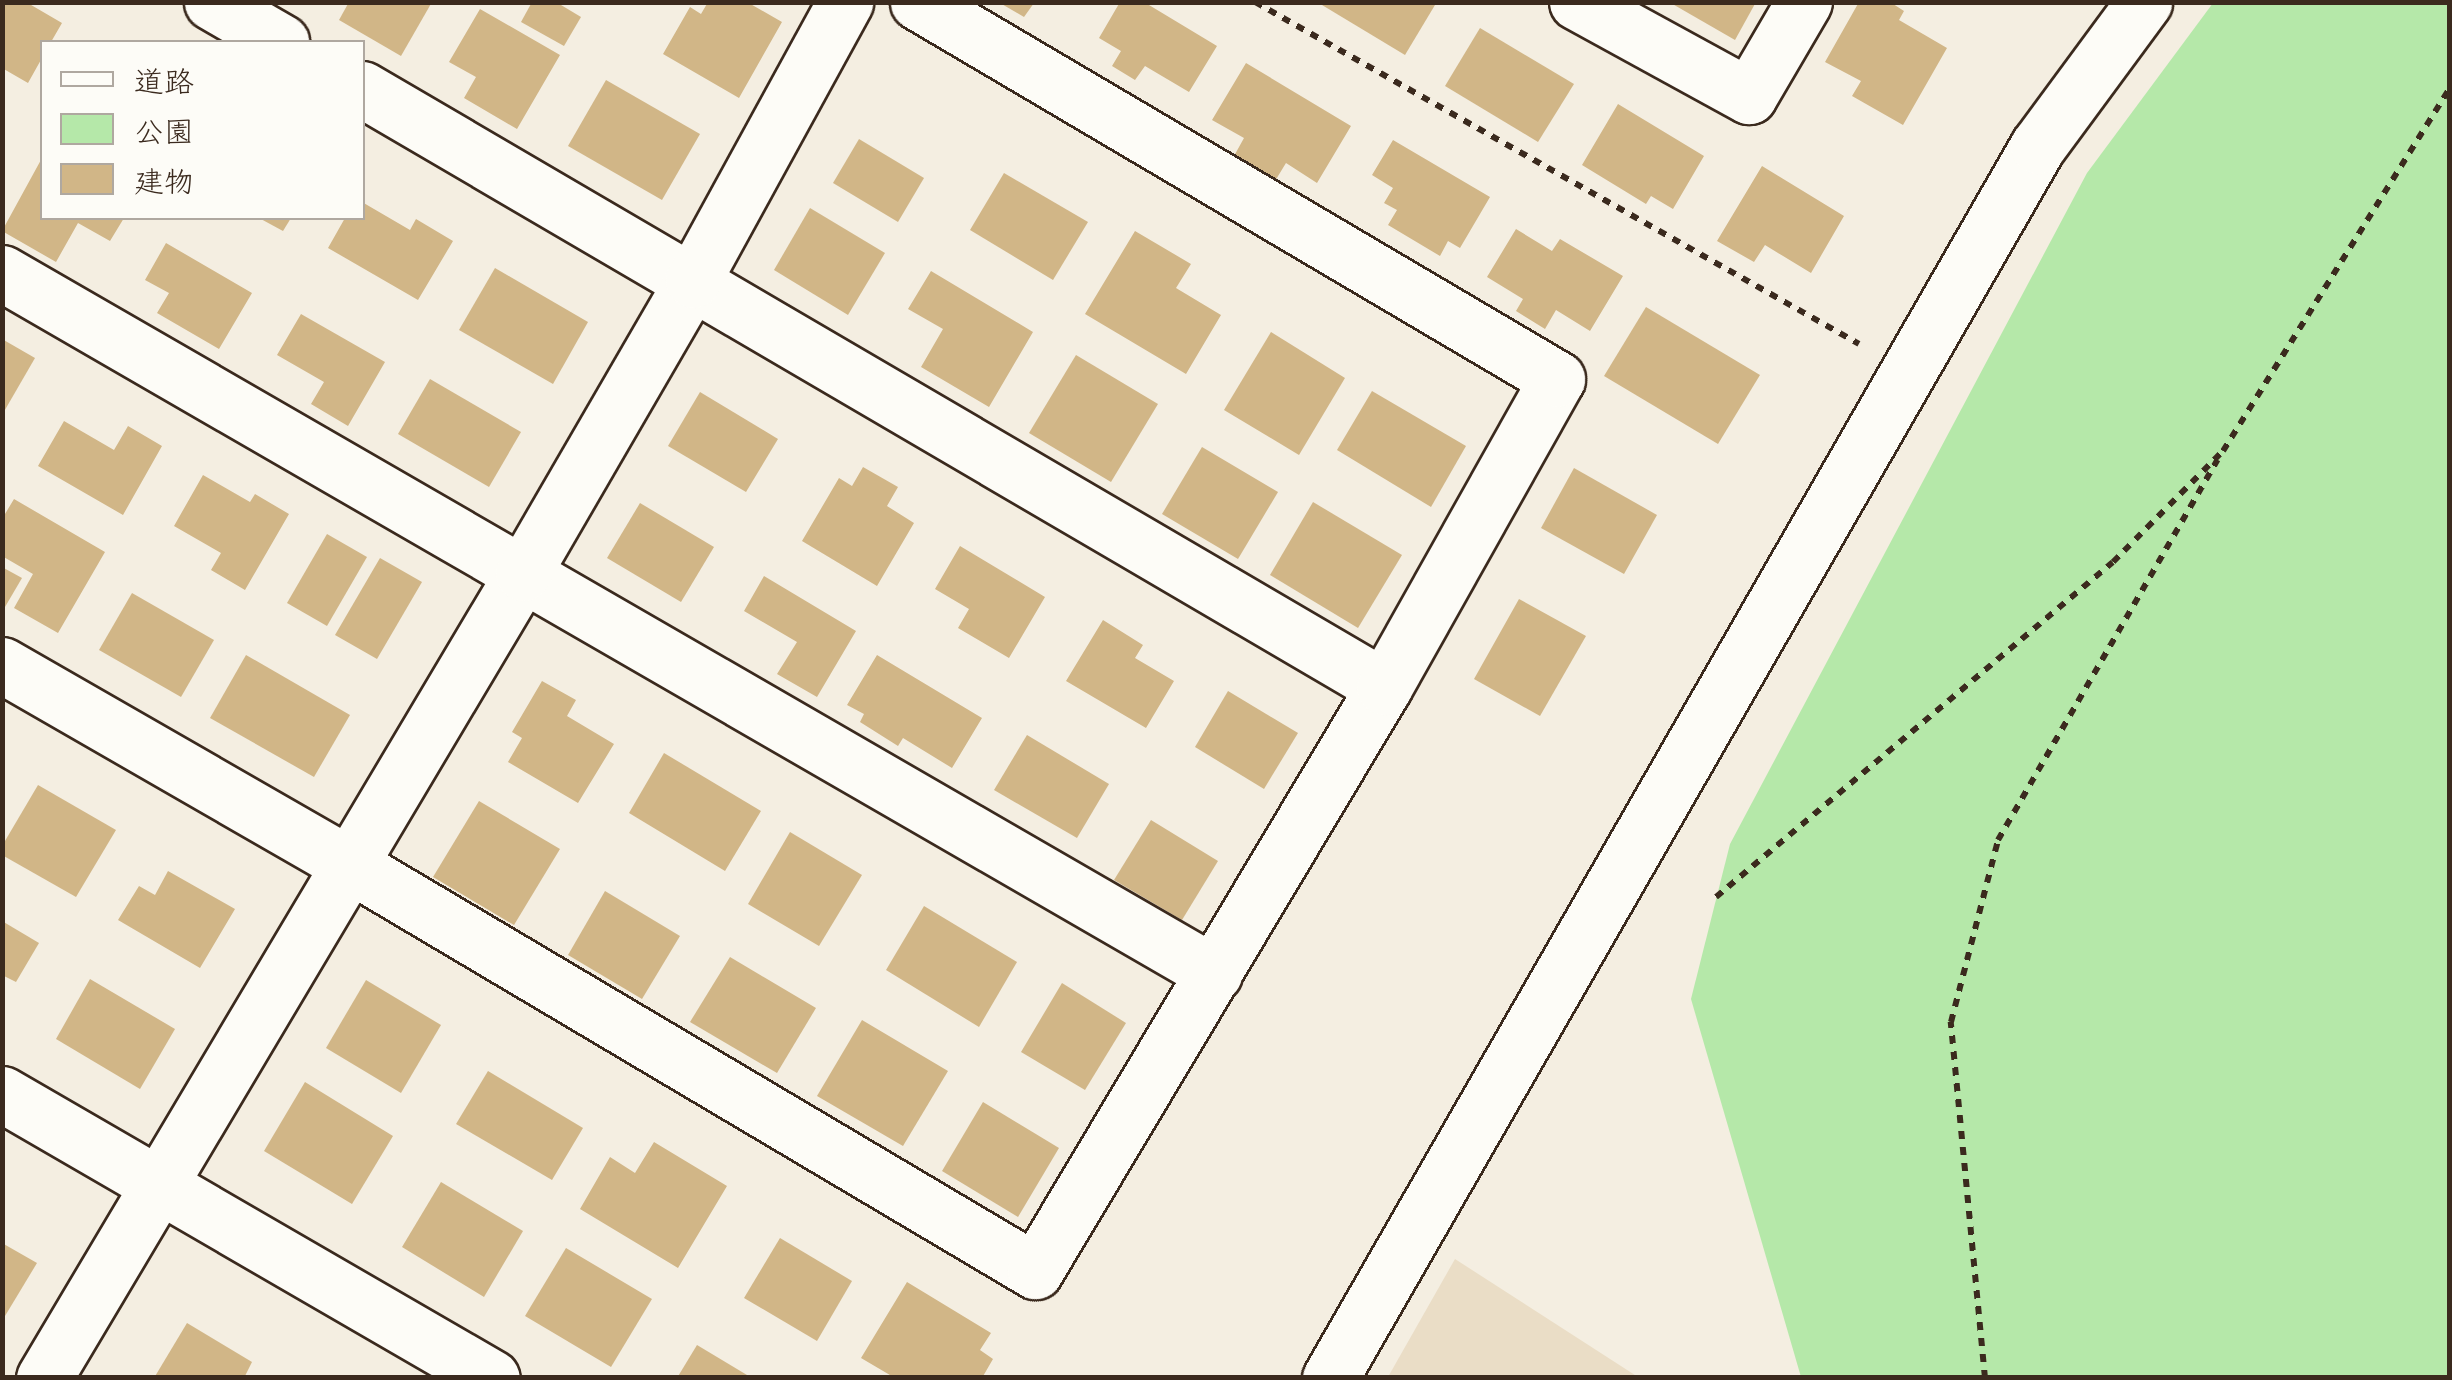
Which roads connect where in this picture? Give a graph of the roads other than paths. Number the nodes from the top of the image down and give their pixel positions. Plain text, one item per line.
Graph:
1 (212, 2) edge
2 (845, 2) edge
3 (918, 2) edge
4 (1804, 2) edge
5 (2144, 2) edge
6 (1588, 5) edge
7 (278, 40) edge
8 (365, 91) edge
9 (2, 273) edge
10 (693, 280) junction
11 (523, 573) junction
12 (2, 666) edge
13 (1384, 687) junction
14 (352, 866) junction
15 (1214, 973) junction
16 (2, 1094) edge
17 (162, 1183) junction
18 (44, 1378) edge
19 (492, 1378) edge
20 (1330, 1378) edge

1 - 7 street
2 - 10 street
3 - 13 street
4 - 6 street
5 - 20 street
8 - 10 street
9 - 11 street
10 - 11 street
10 - 13 street
11 - 14 street
11 - 15 street
12 - 14 street
13 - 15 street
14 - 15 street
14 - 17 street
16 - 17 street
17 - 18 street
17 - 19 street

